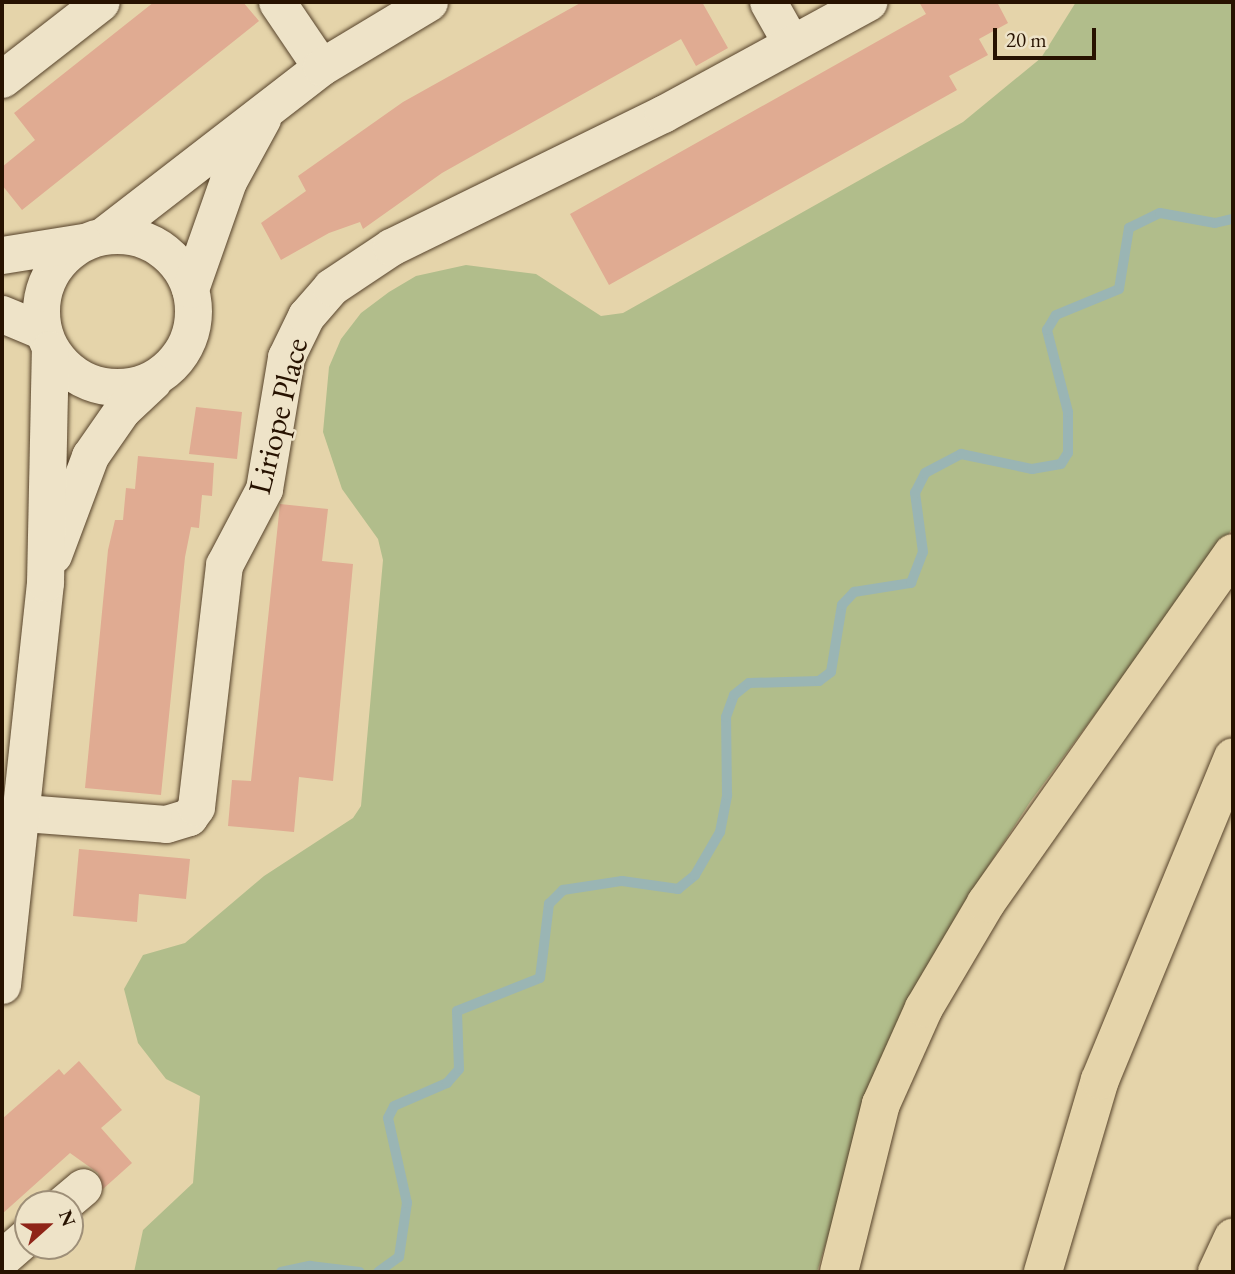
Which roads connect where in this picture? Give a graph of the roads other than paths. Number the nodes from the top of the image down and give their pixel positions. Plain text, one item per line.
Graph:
1 (101, 2) edge
2 (277, 2) edge
3 (429, 2) edge
4 (768, 2) edge
5 (868, 2) edge
6 (791, 43) junction
7 (321, 67) junction
8 (2, 79) edge
9 (269, 105) junction
10 (94, 238) junction
11 (2, 255) edge
12 (190, 289) junction
13 (2, 314) edge
14 (46, 340) junction
15 (156, 378) junction
16 (1233, 553) edge
17 (45, 583) junction
18 (1233, 757) edge
19 (24, 813) junction
20 (2, 985) edge
21 (1233, 1237) edge
22 (839, 1272) edge
23 (1043, 1272) edge
24 (1217, 1272) edge

1 - 8 street
2 - 7 street
3 - 7 street
4 - 6 street
5 - 6 street, Liriope Place
6 - 19 street, Liriope Place
7 - 9 street
9 - 10 street
9 - 12 street
10 - 11 street
10 - 12 street
10 - 14 street
12 - 15 street
13 - 14 street
14 - 15 street
14 - 17 street
15 - 17 street
16 - 22 highway
17 - 19 street
18 - 23 highway
19 - 20 street
21 - 24 highway

